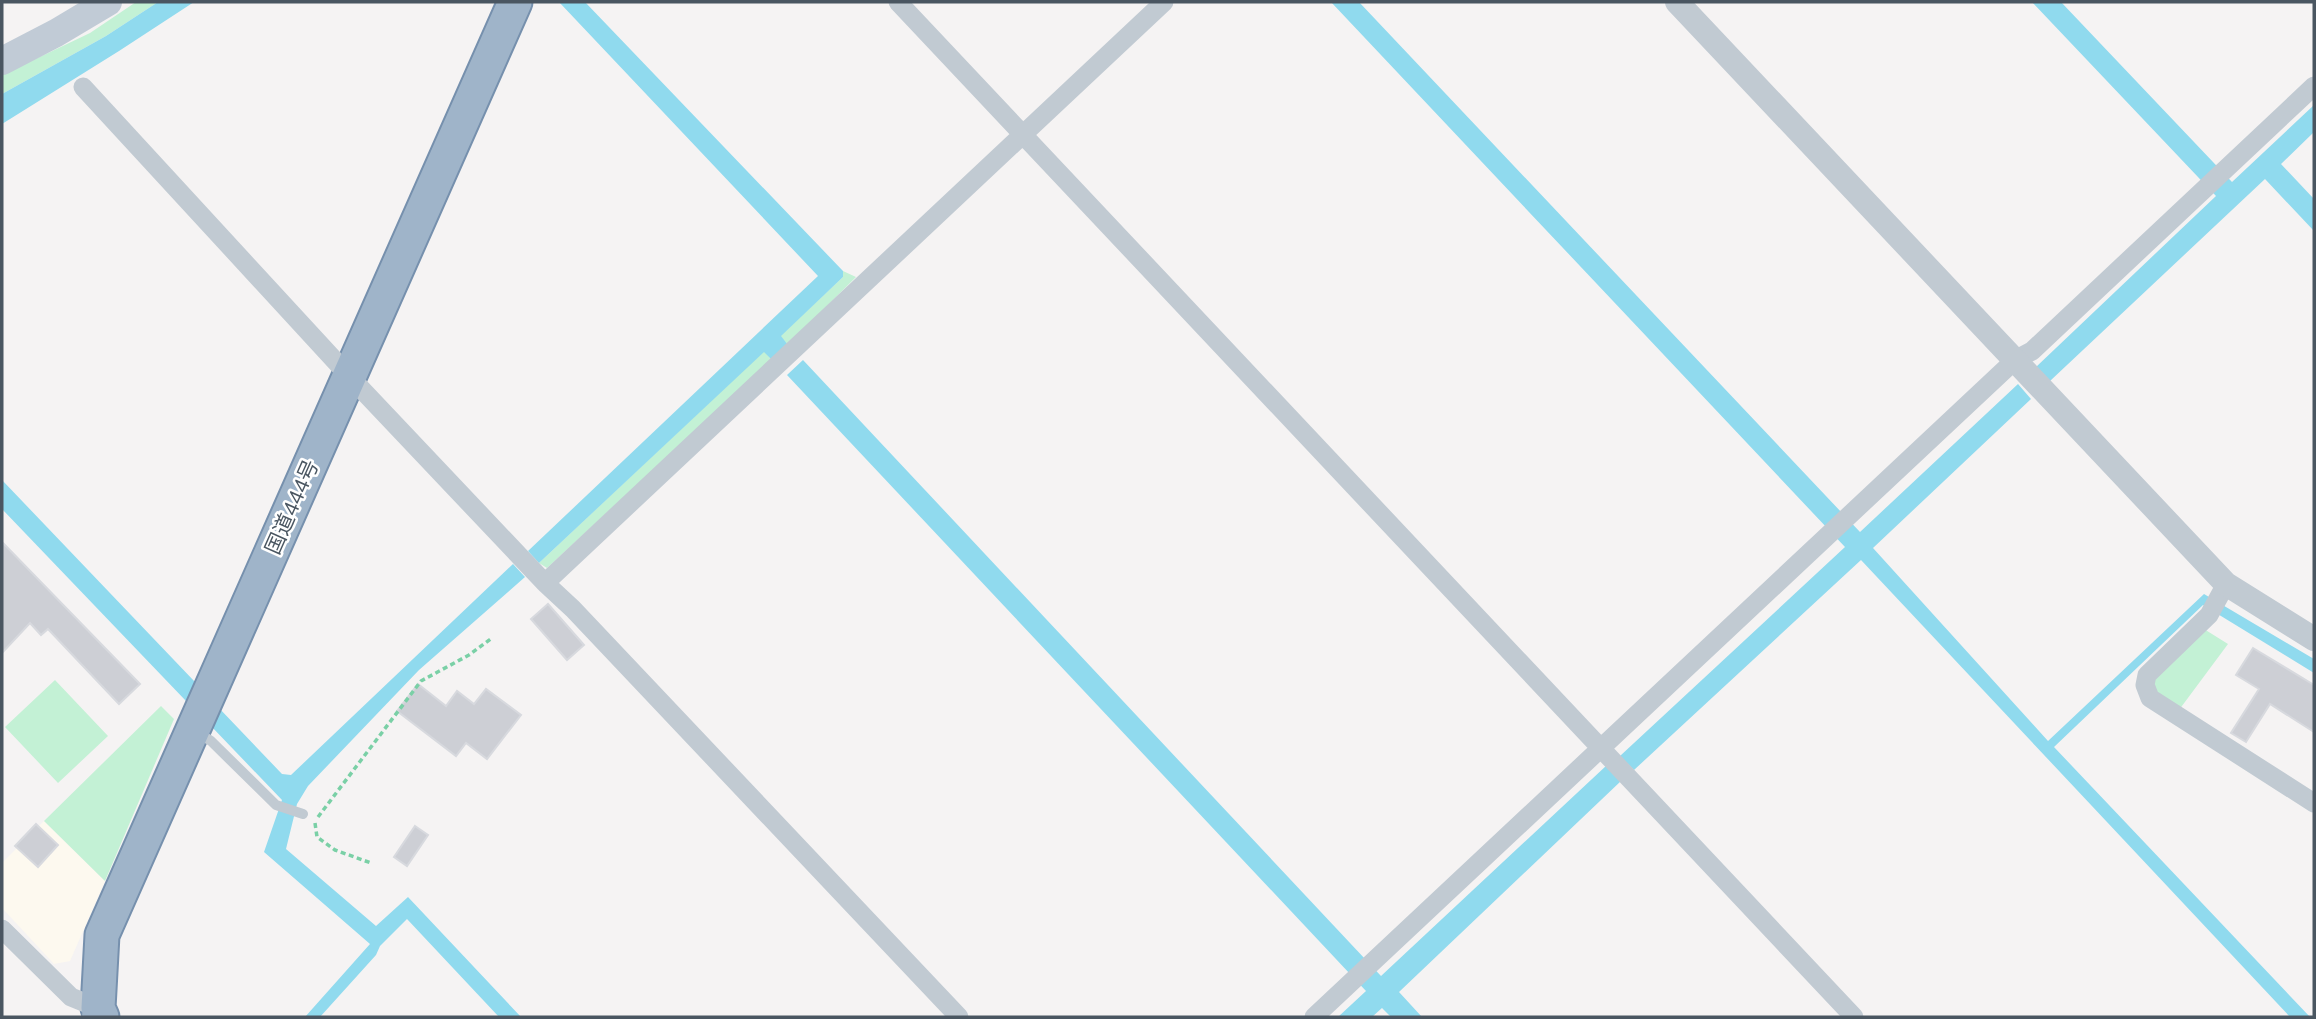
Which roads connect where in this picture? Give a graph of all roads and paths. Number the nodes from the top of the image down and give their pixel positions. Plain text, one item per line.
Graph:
1 (108, 2) edge
2 (515, 2) edge
3 (898, 2) edge
4 (1164, 2) edge
5 (1677, 2) edge
6 (2, 61) edge
7 (83, 86) dead end
8 (2314, 86) edge
9 (1023, 135) junction
10 (2015, 360) junction
11 (350, 377) junction
12 (545, 583) junction
13 (2218, 599) junction
14 (492, 638) dead end
15 (2314, 639) edge
16 (193, 730) junction
17 (1601, 748) junction
18 (2314, 803) edge
19 (303, 814) dead end
20 (371, 863) dead end
21 (3, 934) edge
22 (97, 1014) edge
23 (959, 1017) edge
24 (1314, 1017) edge
25 (1854, 1017) edge

1 - 6 main road
2 - 11 highway, 国道444号
3 - 9 street
4 - 9 street
5 - 10 street
7 - 11 street
8 - 10 street
9 - 12 street
9 - 17 street
10 - 13 street
10 - 17 street
11 - 12 street
11 - 16 highway, 国道444号
12 - 23 street
13 - 15 street
13 - 18 street
14 - 20 path
16 - 19 lane
16 - 22 highway, 国道444号
17 - 24 street
17 - 25 street
21 - 22 street

